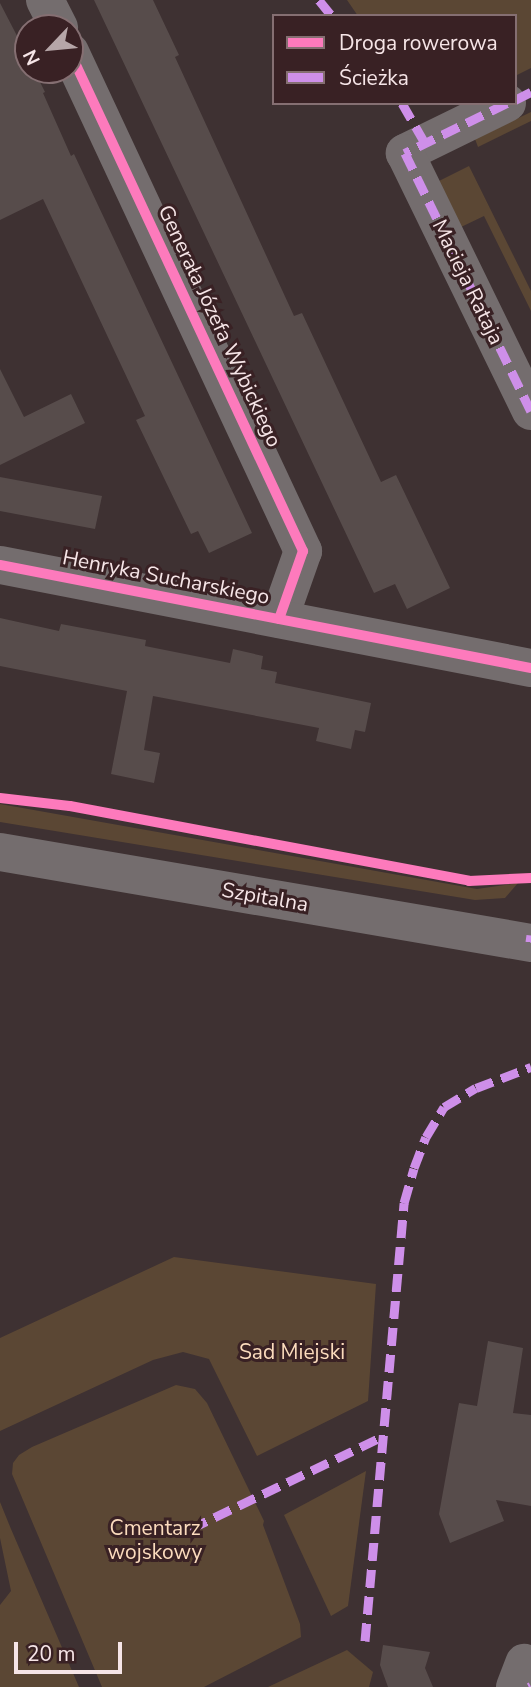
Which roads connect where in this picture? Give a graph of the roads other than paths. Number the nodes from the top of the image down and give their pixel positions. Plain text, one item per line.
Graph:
1 (84, 82) edge
2 (504, 105) edge
3 (531, 411) edge
4 (0, 565) edge
5 (279, 619) junction
6 (531, 668) edge
7 (0, 852) edge
8 (531, 940) edge

1 - 5 street, Generała Józefa Wybickiego
2 - 3 street, Macieja Rataja
4 - 5 street, Henryka Sucharskiego
5 - 6 street, Henryka Sucharskiego
7 - 8 street, Szpitalna

